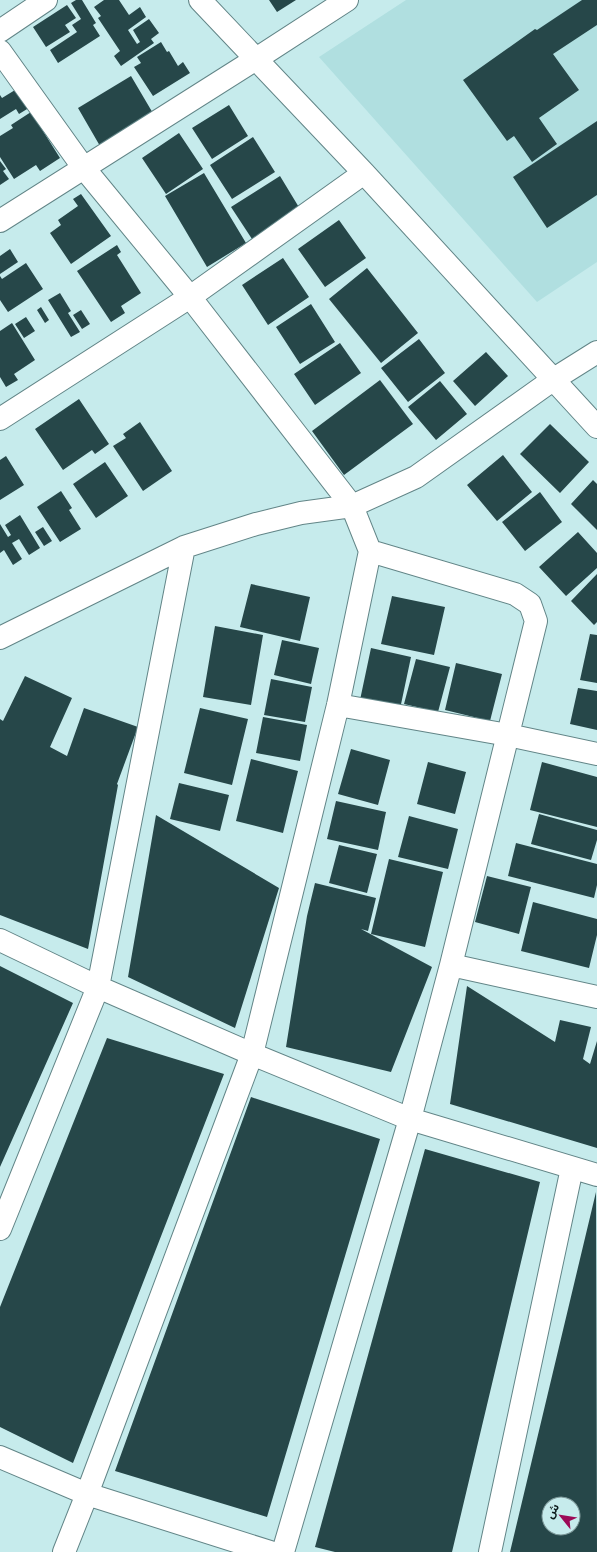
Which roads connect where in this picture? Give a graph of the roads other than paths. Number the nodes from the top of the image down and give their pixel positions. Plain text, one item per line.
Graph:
1 (46, 0) edge
2 (200, 0) edge
3 (347, 0) edge
4 (0, 31) edge
5 (0, 51) edge
6 (256, 59) junction
7 (84, 167) junction
8 (364, 173) junction
9 (0, 220) edge
10 (190, 296) junction
11 (597, 352) edge
12 (554, 379) junction
13 (0, 419) edge
14 (597, 427) edge
15 (352, 506) junction
16 (184, 547) junction
17 (370, 551) junction
18 (0, 638) edge
19 (338, 705) junction
20 (508, 735) junction
21 (597, 754) edge
22 (0, 940) edge
23 (451, 965) junction
24 (98, 987) junction
25 (597, 997) edge
26 (252, 1054) junction
27 (410, 1120) junction
28 (572, 1168) junction
29 (597, 1175) edge
30 (0, 1229) edge
31 (0, 1458) edge
32 (87, 1494) junction
33 (64, 1552) edge
34 (270, 1552) edge
35 (283, 1552) edge
36 (490, 1552) edge

1 - 4 street
2 - 6 street
3 - 6 street
5 - 7 street
6 - 7 street
6 - 8 street
7 - 9 street
7 - 10 street
8 - 10 street
8 - 12 street
10 - 13 street
10 - 15 street
11 - 12 street
12 - 14 street
12 - 15 street
15 - 16 street
15 - 17 street
16 - 18 street
16 - 24 street
17 - 19 street
17 - 20 street
19 - 20 street
19 - 26 street
20 - 21 street
20 - 23 street
22 - 24 street
23 - 25 street
23 - 27 street
24 - 26 street
24 - 30 street
26 - 27 street
26 - 32 street
27 - 28 street
27 - 35 street
28 - 29 street
28 - 36 street
31 - 32 street
32 - 33 street
32 - 34 street

